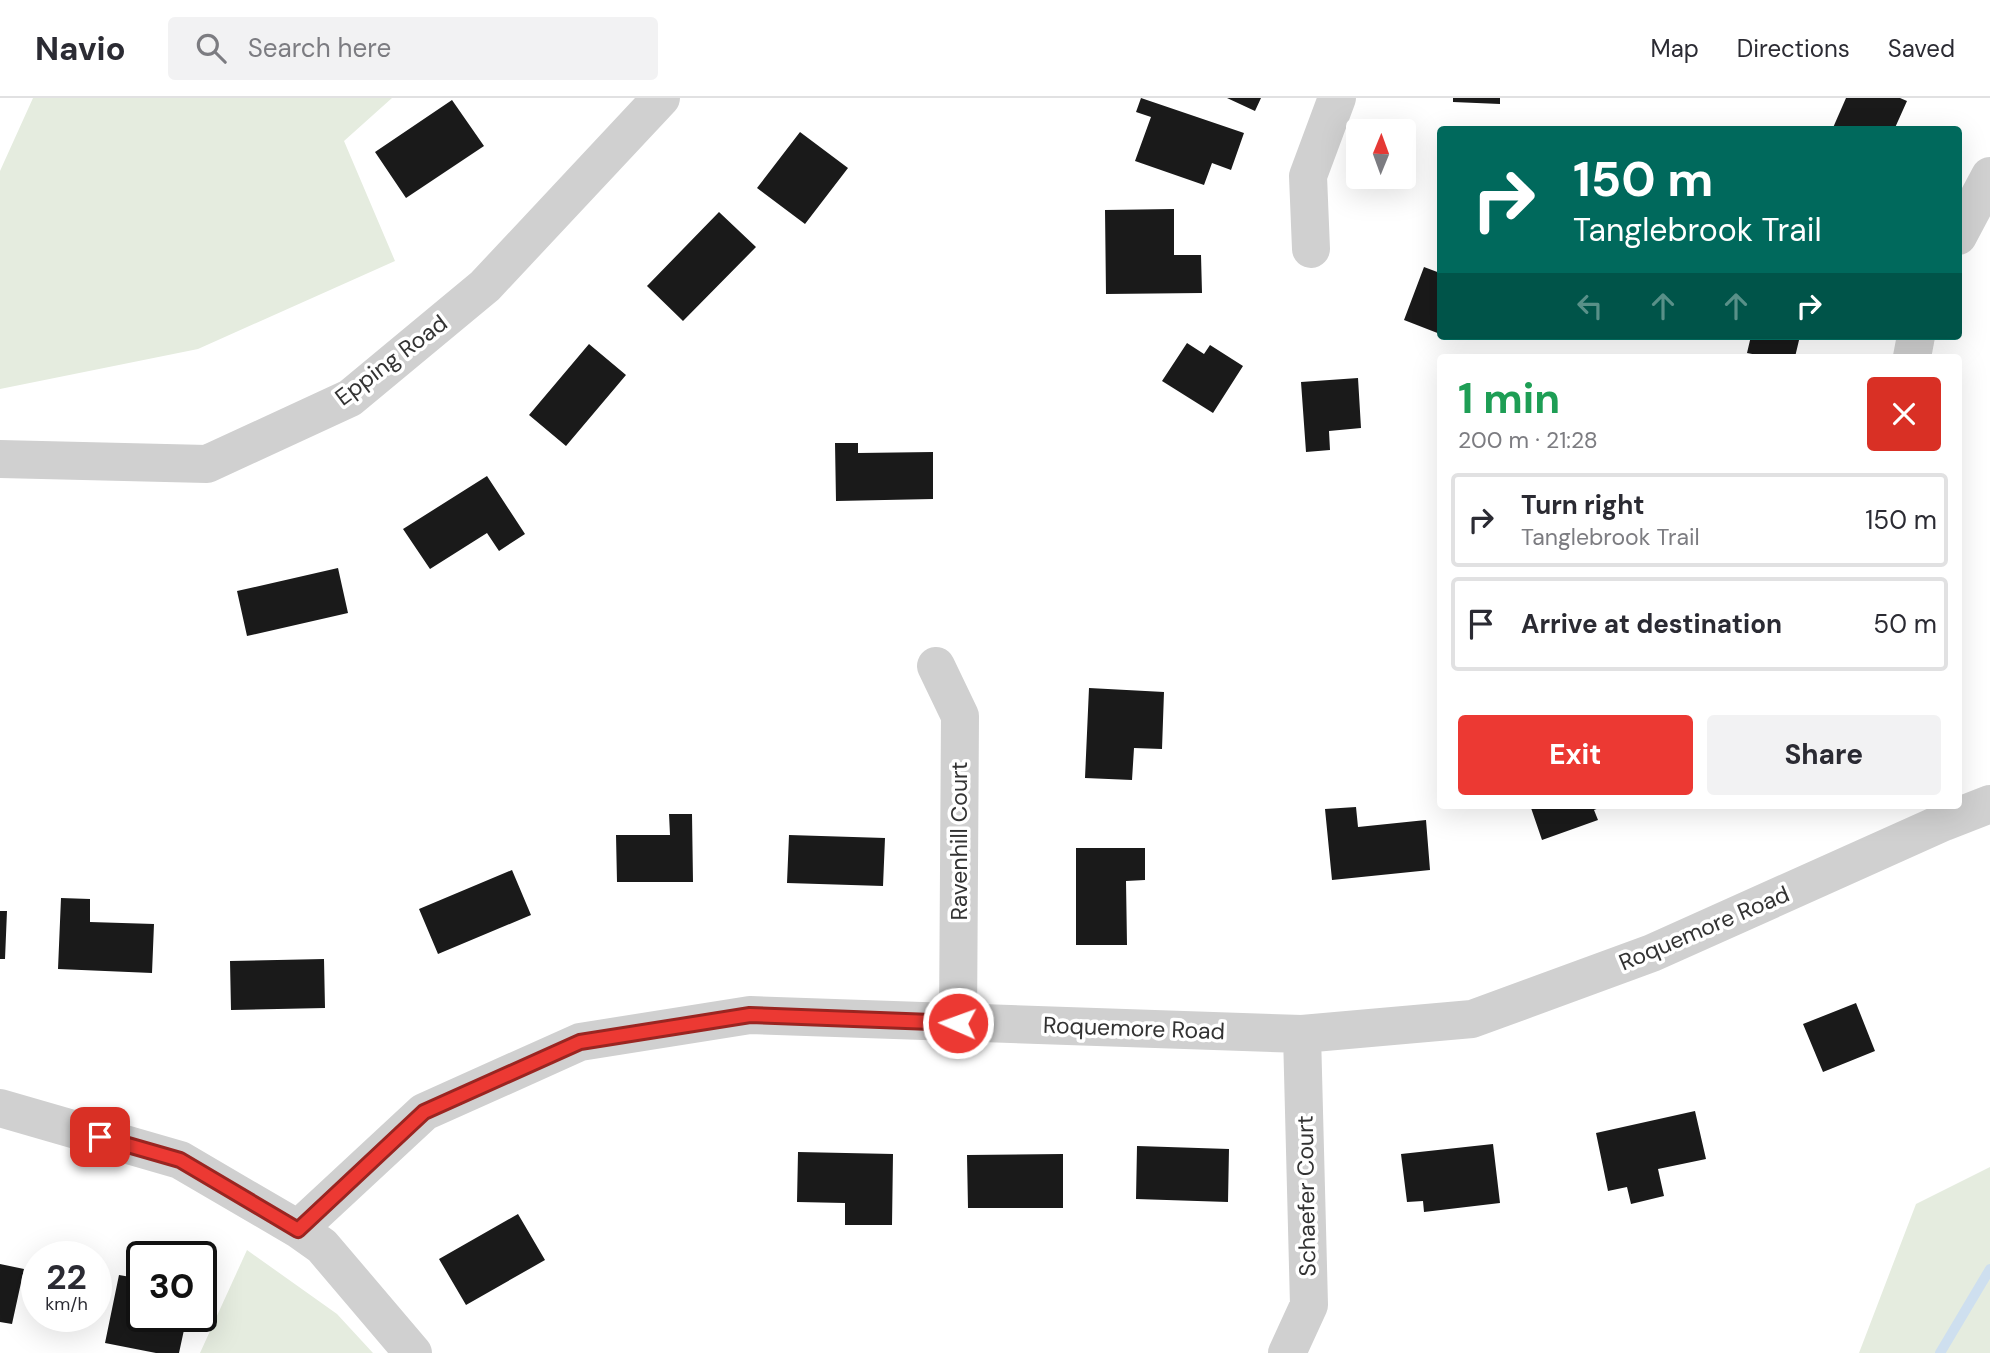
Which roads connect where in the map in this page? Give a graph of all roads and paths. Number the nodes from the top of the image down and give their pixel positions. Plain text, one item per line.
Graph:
1 (661, 98) edge
2 (1337, 98) edge
3 (1990, 176) edge
4 (1962, 228) edge
5 (1311, 249) dead end
6 (0, 459) edge
7 (936, 666) dead end
8 (1990, 804) edge
9 (1942, 814) edge
10 (958, 1023) junction
11 (1302, 1034) junction
12 (0, 1108) edge
13 (298, 1230) junction
14 (413, 1353) edge
15 (1287, 1353) edge

1 - 6 street, Epping Road
2 - 5 street
3 - 4 street
7 - 10 street, Ravenhill Court
8 - 9 street, Roquemore Road
9 - 11 street, Roquemore Road
10 - 11 street, Roquemore Road
10 - 13 street, Roquemore Road
11 - 15 street, Schaefer Court
12 - 13 street
13 - 14 street

